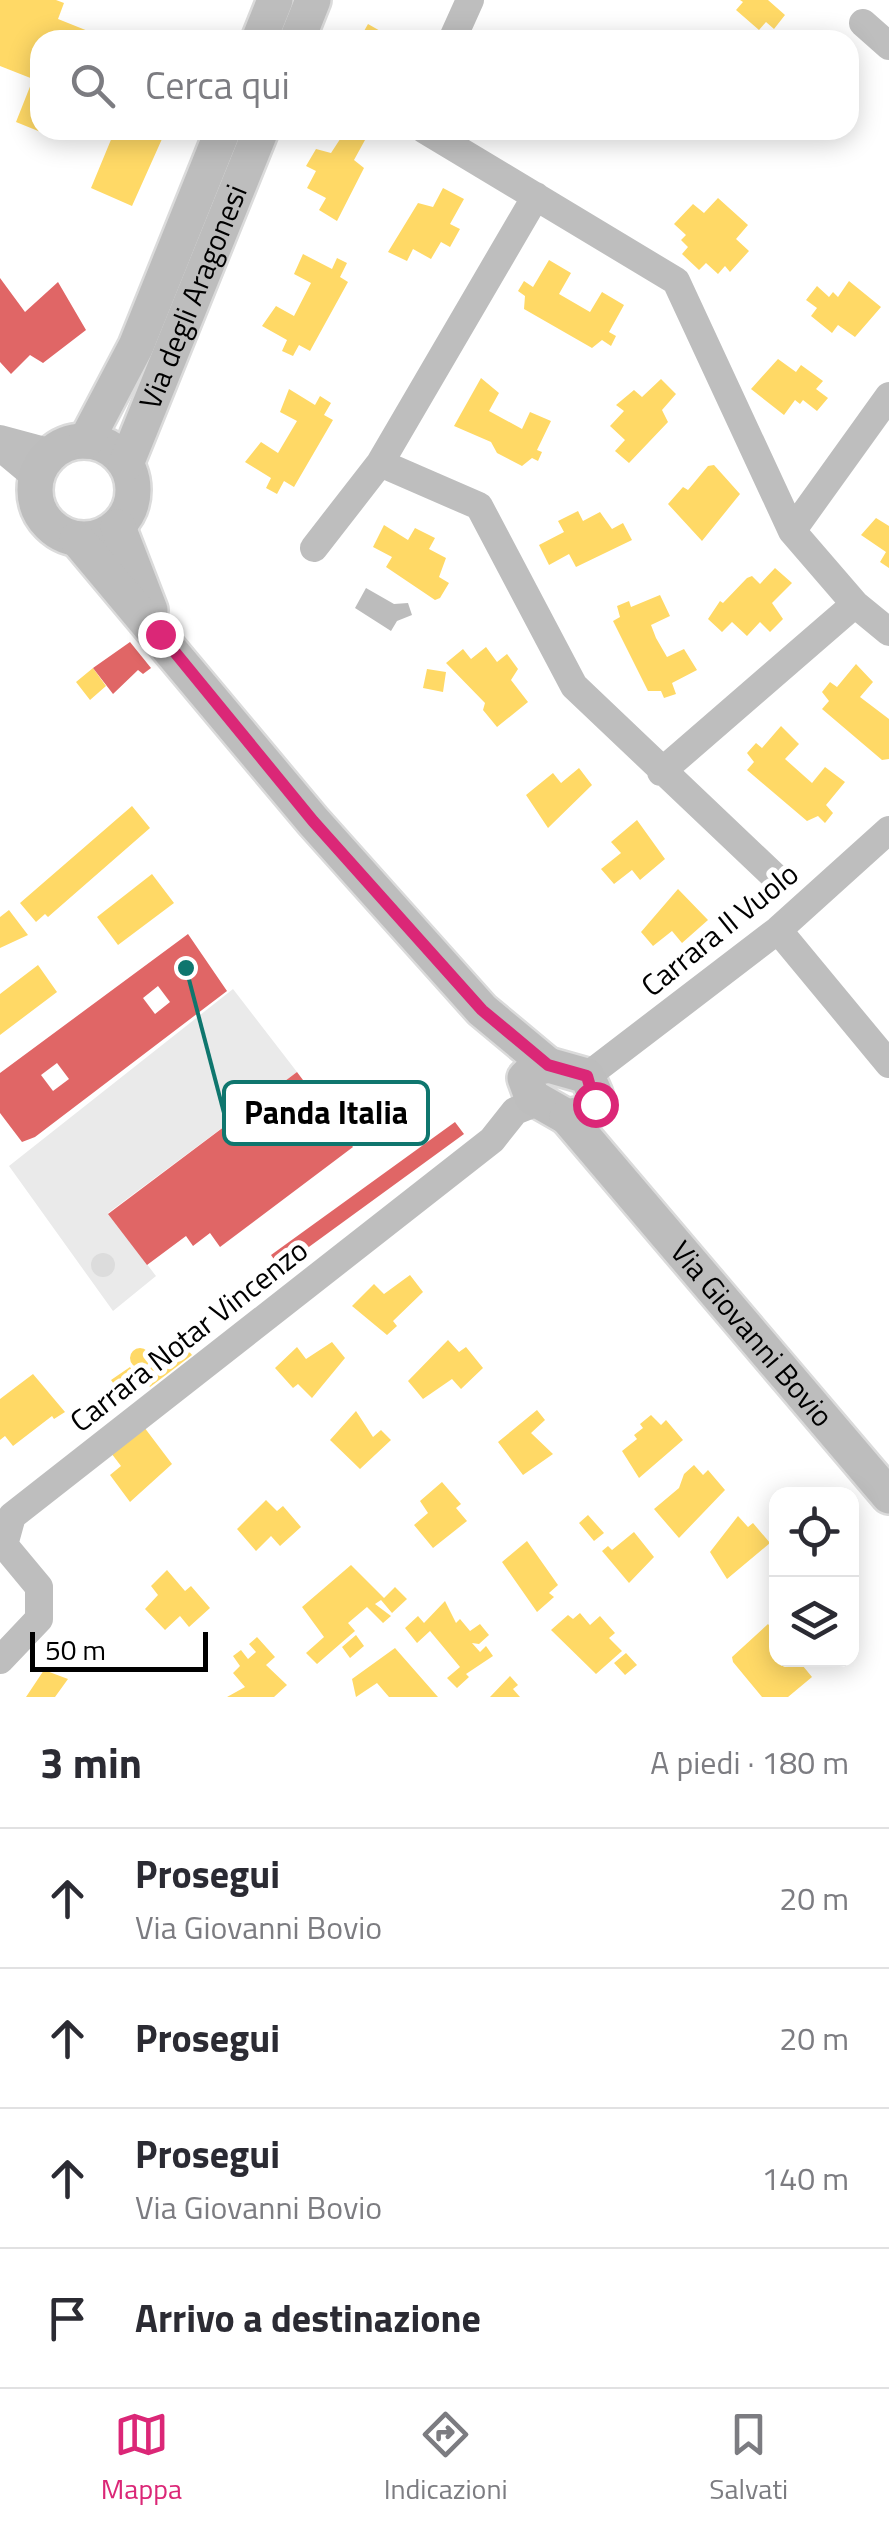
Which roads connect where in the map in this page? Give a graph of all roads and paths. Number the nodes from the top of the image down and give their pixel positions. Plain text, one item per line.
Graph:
1 (275, 0) edge
2 (313, 0) edge
3 (470, 0) edge
4 (863, 23) dead end
5 (266, 30) edge
6 (301, 30) edge
7 (456, 30) edge
8 (889, 46) edge
9 (219, 140) edge
10 (258, 140) edge
11 (442, 140) edge
12 (536, 196) junction
13 (889, 396) edge
14 (86, 441) junction
15 (0, 443) edge
16 (126, 464) junction
17 (380, 464) junction
18 (44, 465) junction
19 (118, 527) junction
20 (792, 531) junction
21 (76, 539) junction
22 (314, 548) dead end
23 (855, 604) junction
24 (889, 632) edge
25 (160, 634) junction
26 (661, 772) junction
27 (889, 830) edge
28 (775, 878) dead end
29 (778, 930) junction
30 (889, 1064) edge
31 (560, 1090) junction
32 (889, 1496) edge
33 (0, 1660) edge

1 - 5 main road
2 - 6 main road
3 - 7 street
4 - 8 street
9 - 14 main road, Via degli Aragonesi
10 - 16 main road, Via degli Aragonesi
11 - 12 street
12 - 17 street
12 - 20 street
13 - 20 street
14 - 16 main road
14 - 18 main road
15 - 18 street
16 - 19 main road
17 - 22 street
17 - 26 street
18 - 21 main road
19 - 21 main road
19 - 25 main road
20 - 23 street
21 - 25 main road
23 - 24 street
23 - 26 street
25 - 31 main road, Via Giovanni Bovio
26 - 28 street
27 - 29 street, Carrara Il Vuolo
29 - 30 street
29 - 31 street, Carrara Il Vuolo
31 - 32 main road, Via Giovanni Bovio
31 - 33 street, Carrara Notar Vincenzo

